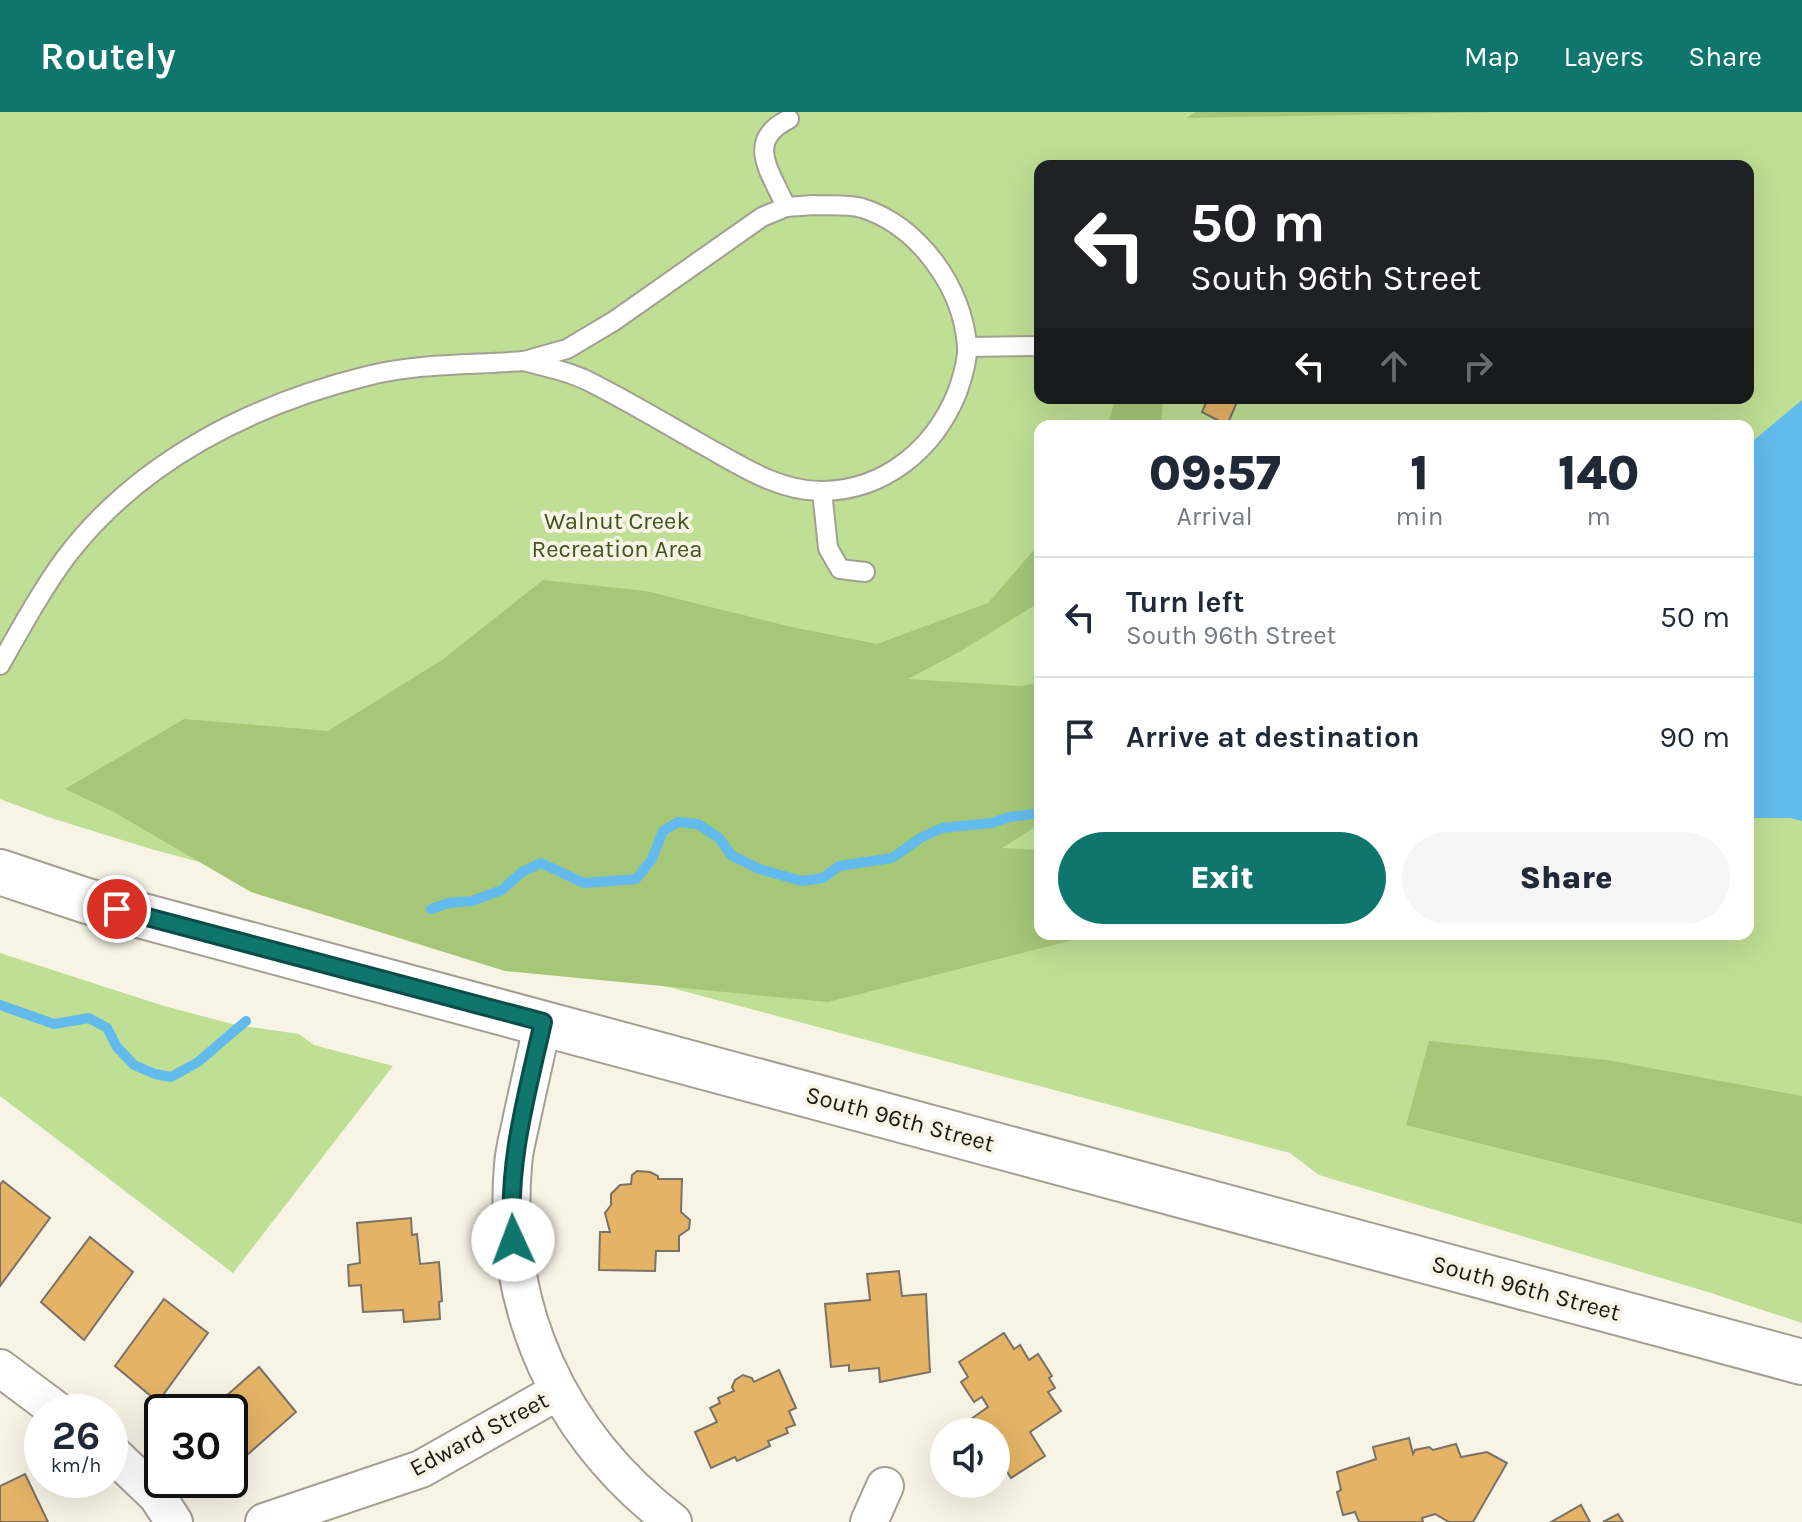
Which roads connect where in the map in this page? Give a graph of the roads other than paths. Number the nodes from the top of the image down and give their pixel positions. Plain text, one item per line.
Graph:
1 (789, 119) dead end
2 (786, 207) junction
3 (1034, 346) edge
4 (967, 347) junction
5 (524, 361) junction
6 (822, 491) junction
7 (865, 572) dead end
8 (0, 665) edge
9 (0, 872) edge
10 (543, 1022) junction
11 (1802, 1362) edge
12 (0, 1368) edge
13 (557, 1392) junction
14 (35, 1394) edge
15 (128, 1468) edge
16 (885, 1486) dead end
17 (174, 1522) edge
18 (264, 1522) edge
19 (673, 1522) edge
20 (869, 1522) edge

1 - 2 lane
2 - 4 lane
2 - 5 lane
3 - 4 lane
4 - 6 lane
5 - 6 lane
5 - 8 lane
6 - 7 lane
9 - 10 main road, South 96th Street
10 - 11 main road, South 96th Street
10 - 13 street
12 - 14 street
13 - 18 street, Edward Street
13 - 19 street
15 - 17 street
16 - 20 street

